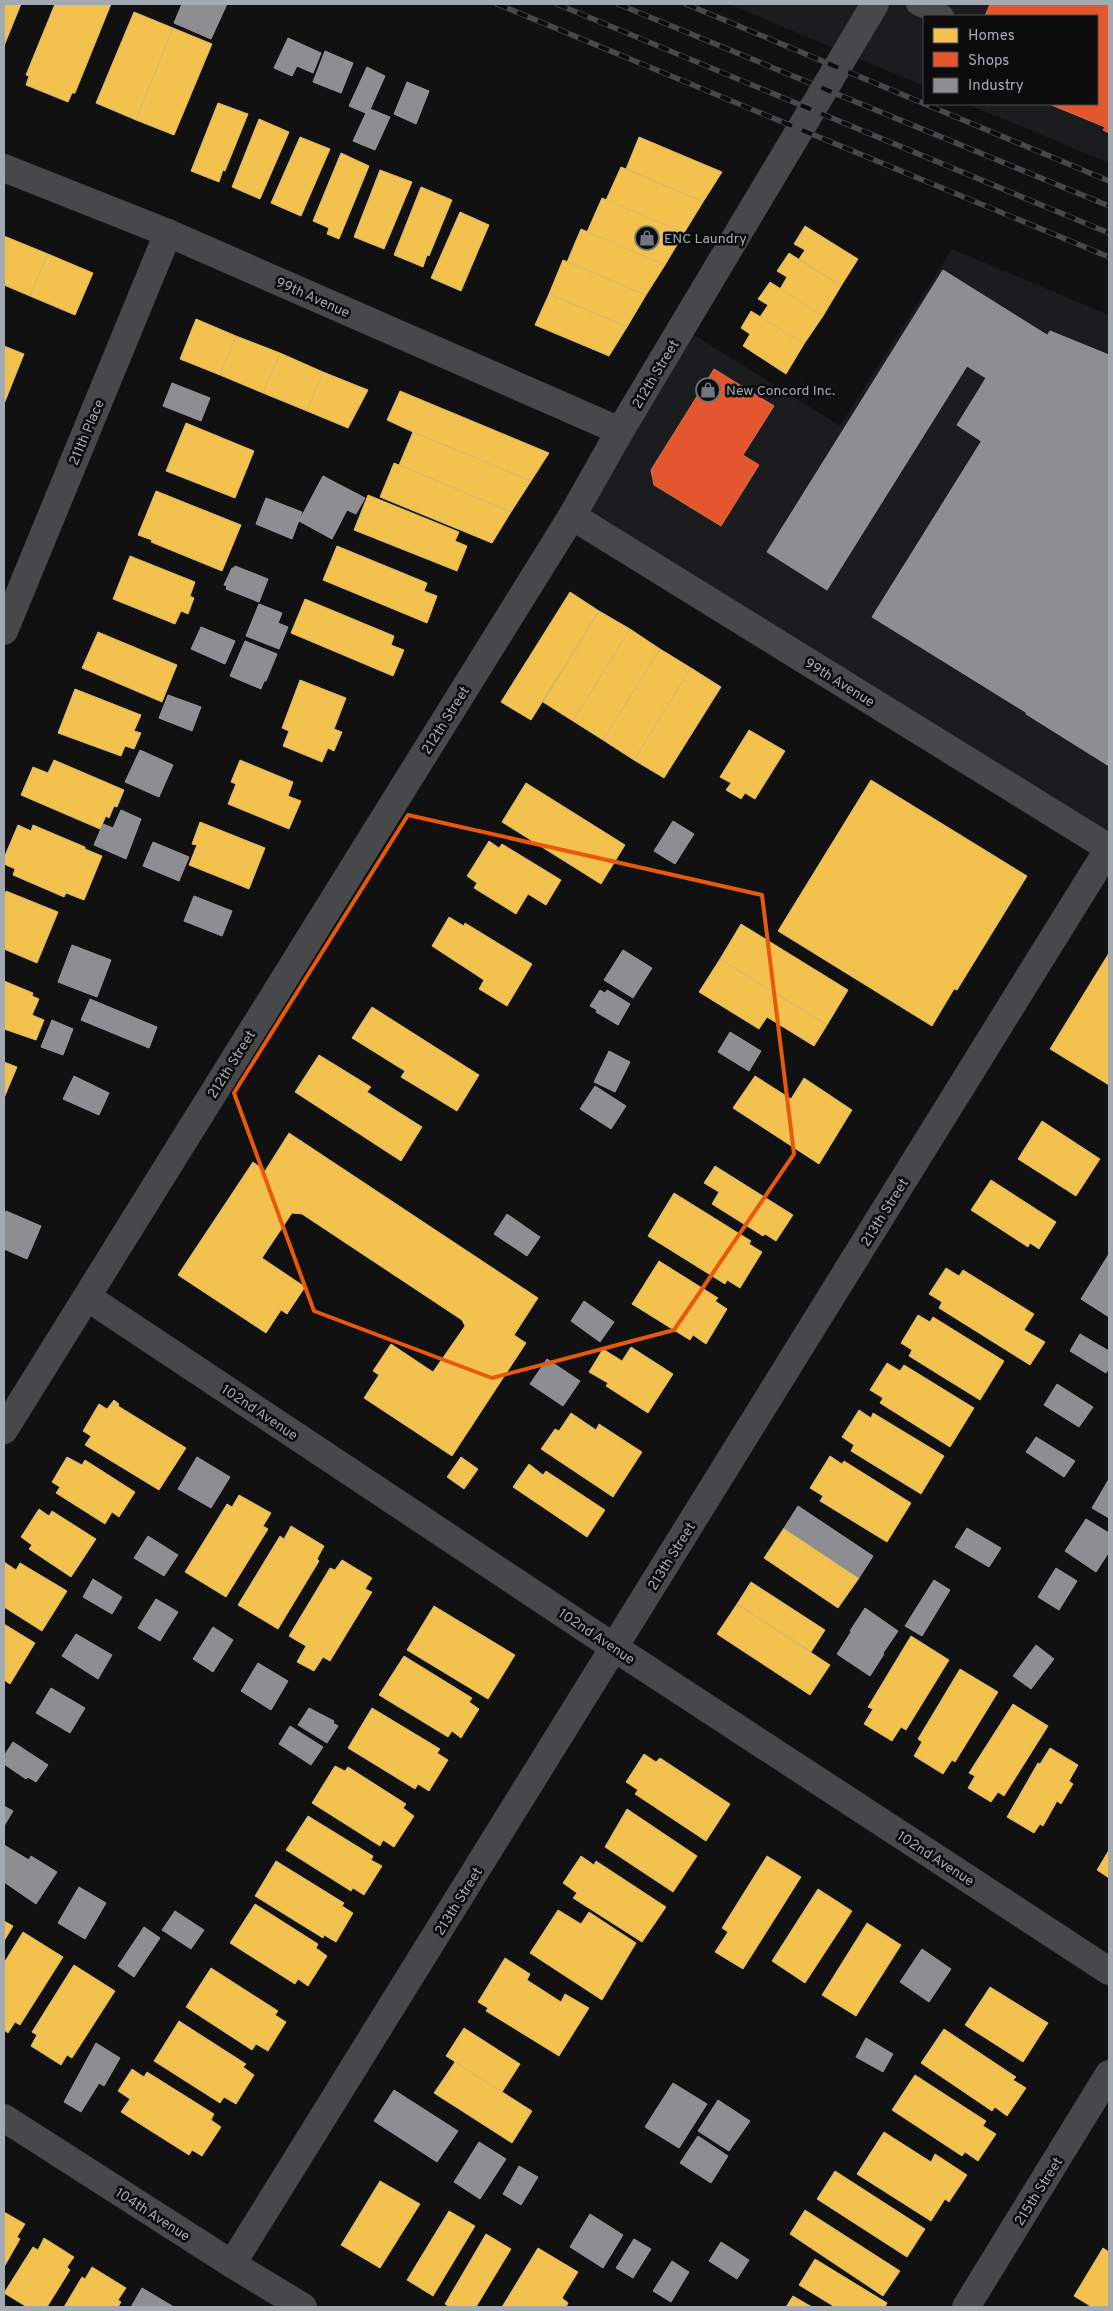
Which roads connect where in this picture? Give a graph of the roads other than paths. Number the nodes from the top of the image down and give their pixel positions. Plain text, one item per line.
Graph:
1 (876, 4) edge
2 (917, 4) edge
3 (941, 15) edge
4 (4, 168) edge
5 (168, 233) junction
6 (620, 431) junction
7 (572, 516) junction
8 (4, 631) edge
9 (1109, 848) edge
10 (87, 1297) junction
11 (4, 1430) edge
12 (615, 1648) junction
13 (1109, 1972) edge
14 (1109, 2074) edge
15 (4, 2118) edge
16 (232, 2264) junction
17 (303, 2307) edge
18 (966, 2307) edge

1 - 6 street, 212th Street
2 - 3 lane
4 - 5 street, 99th Avenue
5 - 6 street, 99th Avenue
5 - 8 street, 211th Place
6 - 7 street, 212th Street
7 - 9 street, 99th Avenue
7 - 10 street, 212th Street
9 - 12 street, 213th Street
10 - 11 street, 212th Street
10 - 12 street, 102nd Avenue
12 - 13 street, 102nd Avenue
12 - 16 street, 213th Street
14 - 18 street, 215th Street
15 - 16 street, 104th Avenue
16 - 17 street, 104th Avenue

